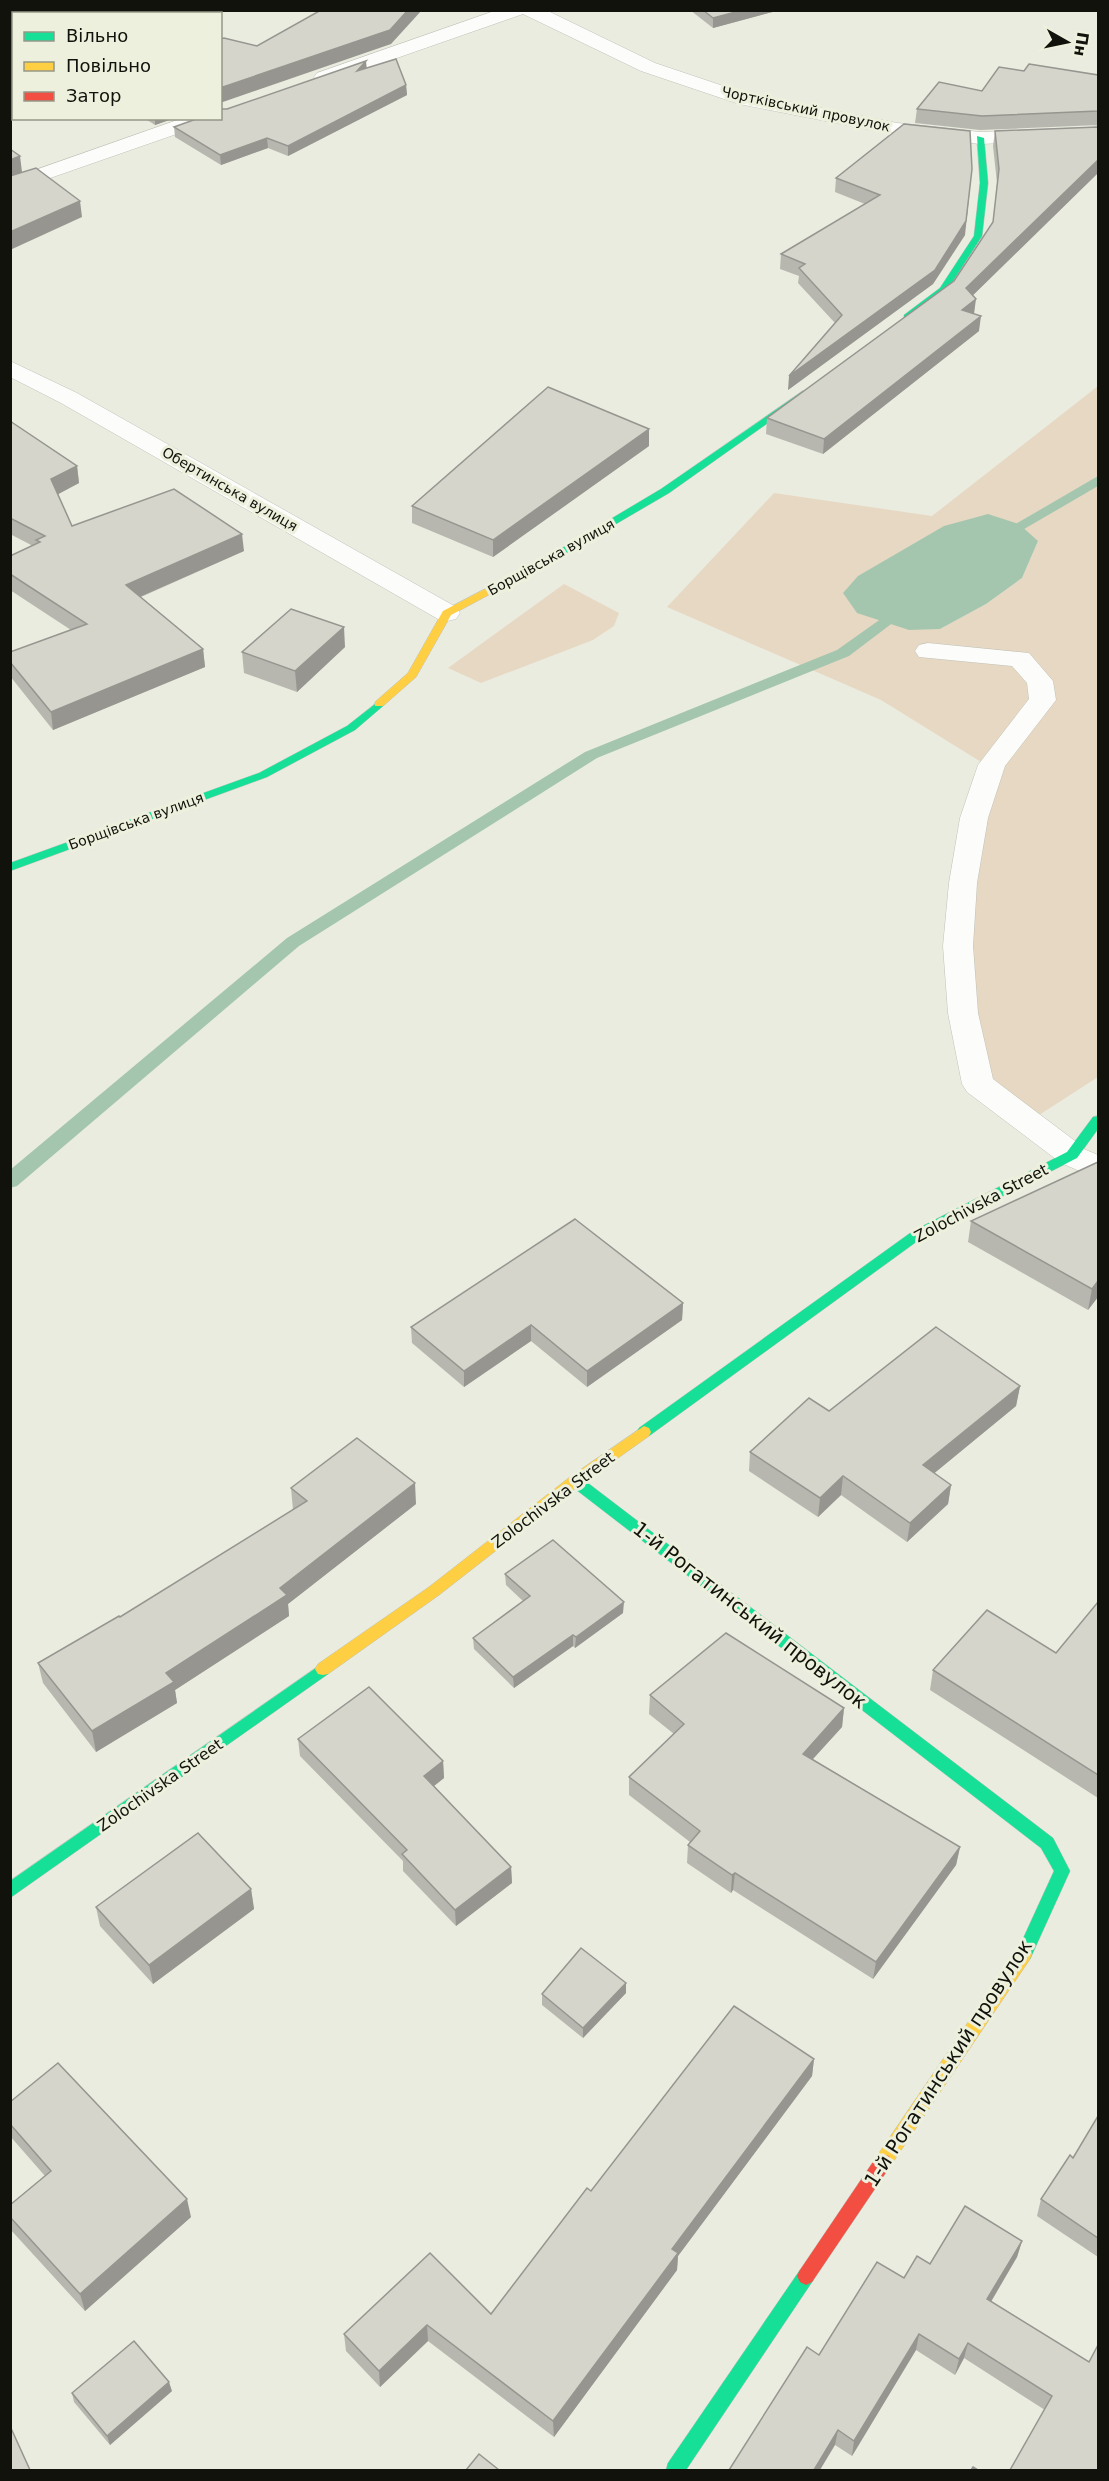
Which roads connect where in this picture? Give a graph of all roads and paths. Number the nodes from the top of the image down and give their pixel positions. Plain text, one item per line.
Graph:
1 (517, 10) edge
2 (530, 10) edge
3 (471, 18) edge
4 (308, 82) edge
5 (198, 120) edge
6 (1098, 133) edge
7 (980, 138) junction
8 (10, 186) edge
9 (897, 325) edge
10 (10, 368) edge
11 (814, 386) edge
12 (447, 614) junction
13 (928, 651) dead end
14 (10, 867) edge
15 (1098, 1120) edge
16 (1085, 1161) edge
17 (575, 1481) junction
18 (10, 1891) edge
19 (675, 2470) edge

1 - 3 street
2 - 7 street, Чортківський провулок
3 - 4 street
5 - 8 street
6 - 7 street, Чортківський провулок
7 - 9 street
10 - 12 street, Обертинська вулиця
11 - 12 street, Борщівська вулиця
12 - 14 street, Борщівська вулиця
13 - 16 street
15 - 16 street, Zolochivska Street
16 - 17 street, Zolochivska Street
17 - 18 street, Zolochivska Street
17 - 19 street, 1-й Рогатинський провулок

